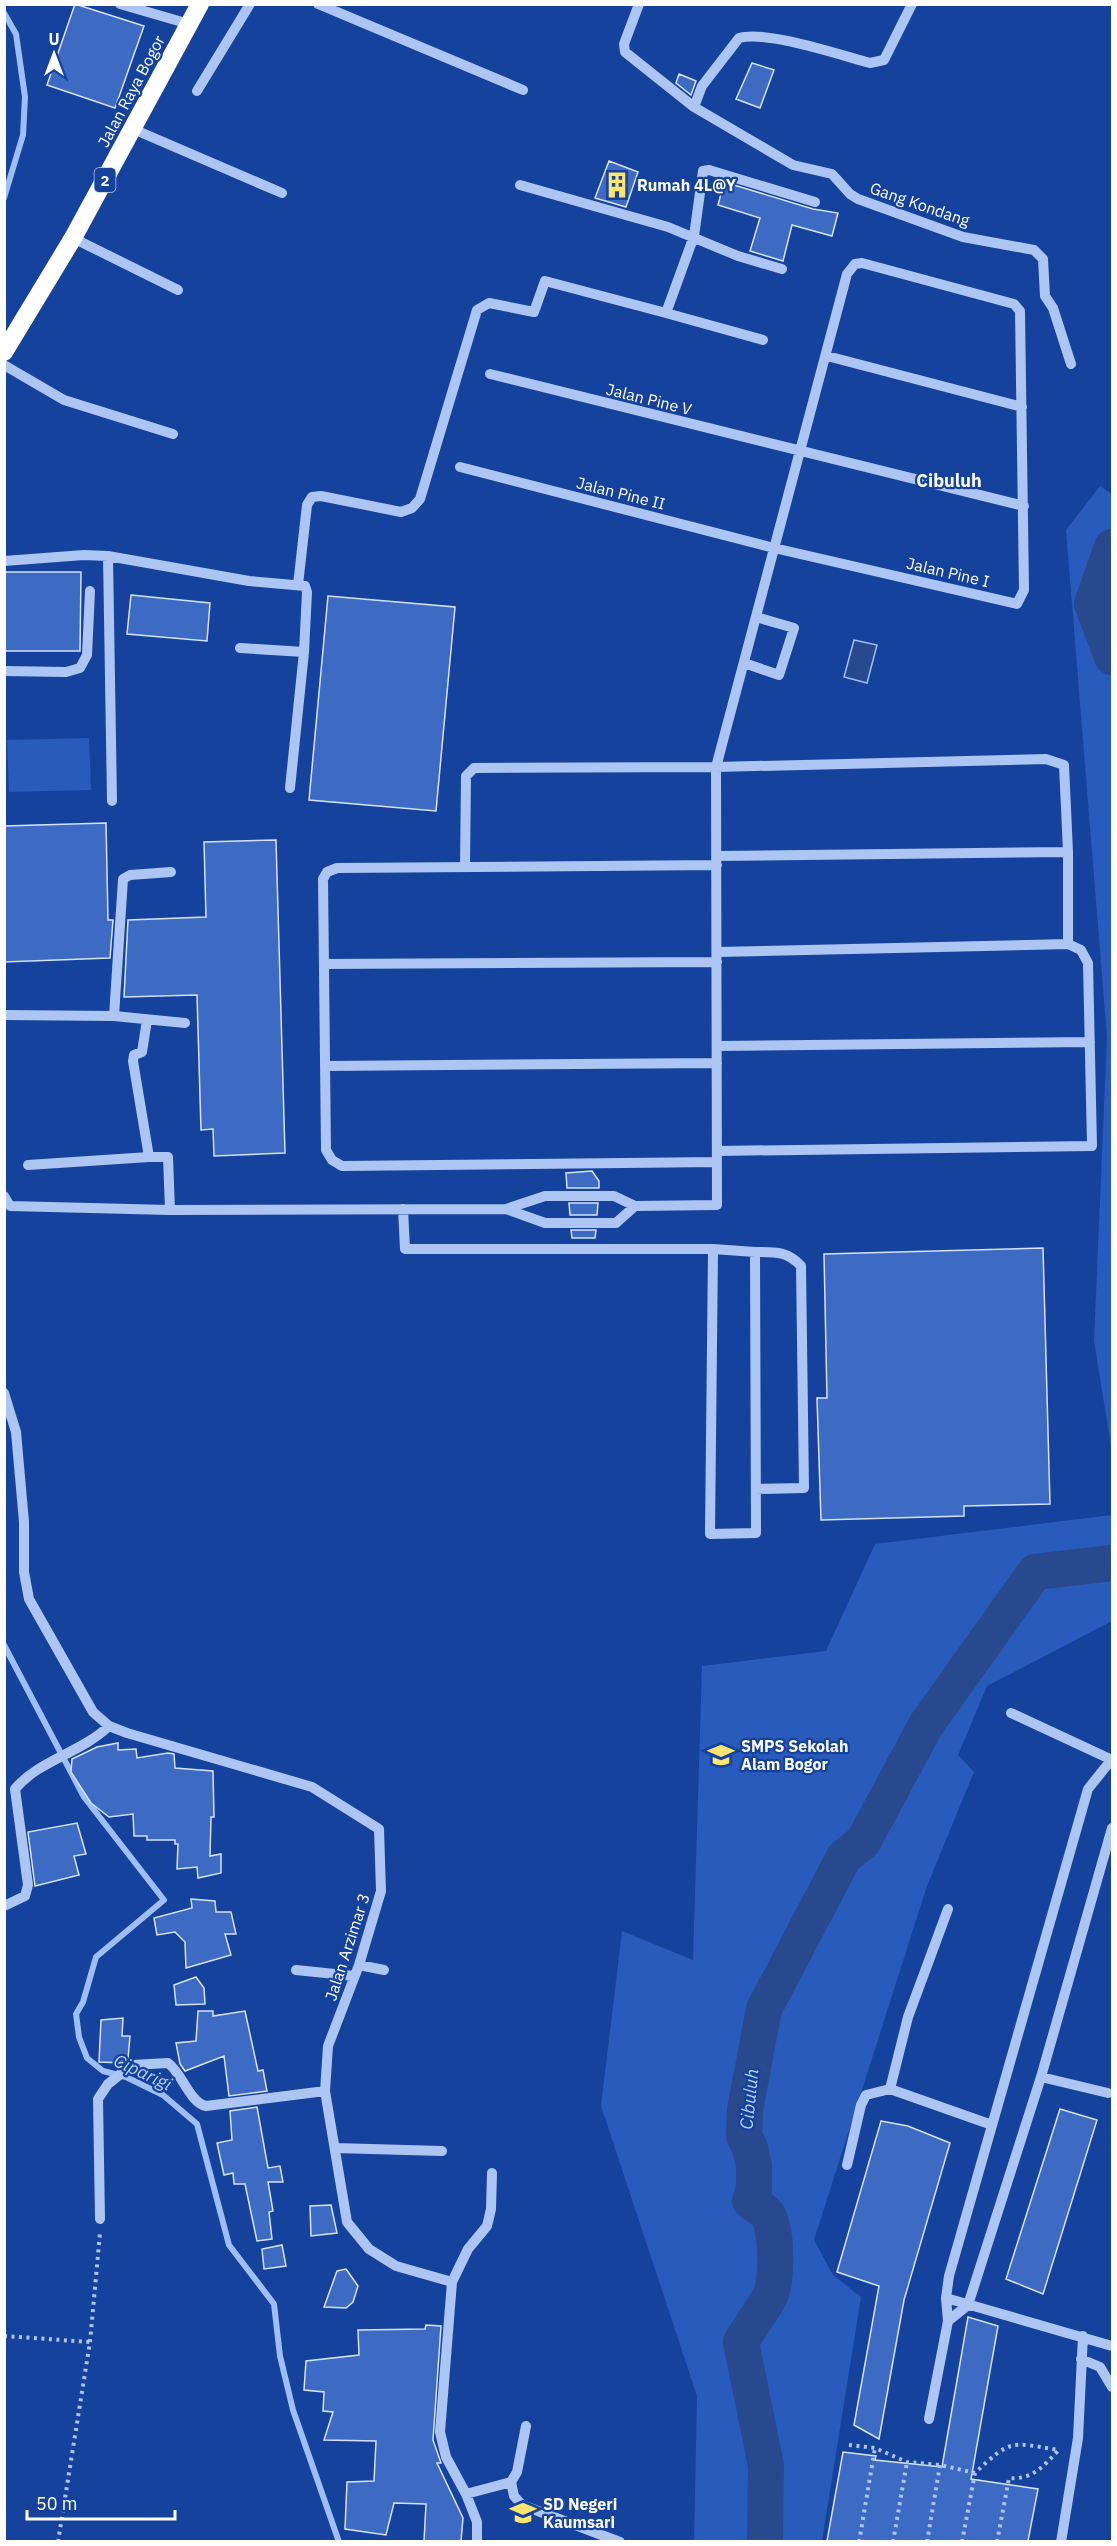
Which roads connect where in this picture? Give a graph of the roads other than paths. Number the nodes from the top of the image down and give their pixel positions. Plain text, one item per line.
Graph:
1 (120, 4) edge
2 (200, 4) edge
3 (250, 4) edge
4 (318, 4) edge
5 (639, 4) edge
6 (912, 4) edge
7 (189, 24) junction
8 (523, 90) dead end
9 (197, 91) dead end
10 (695, 104) junction
11 (133, 129) junction
12 (519, 185) dead end
13 (282, 193) dead end
14 (815, 202) dead end
15 (694, 236) junction
16 (73, 238) junction
17 (782, 269) dead end
18 (178, 290) dead end
19 (666, 313) junction
20 (763, 340) dead end
21 (4, 352) edge
22 (828, 356) junction
23 (1071, 364) dead end
24 (4, 365) edge
25 (490, 375) dead end
26 (1022, 407) junction
27 (173, 435) dead end
28 (800, 452) junction
29 (460, 467) dead end
30 (1024, 506) junction
31 (774, 548) junction
32 (108, 556) junction
33 (4, 561) edge
34 (298, 585) junction
35 (90, 591) dead end
36 (756, 617) junction
37 (240, 648) dead end
38 (304, 652) junction
39 (744, 663) junction
40 (4, 671) edge
41 (716, 768) junction
42 (290, 788) dead end
43 (112, 801) dead end
44 (1068, 852) junction
45 (717, 860) junction
46 (465, 867) junction
47 (171, 872) dead end
48 (1068, 944) junction
49 (717, 957) junction
50 (324, 964) junction
51 (4, 1015) edge
52 (114, 1016) junction
53 (147, 1020) junction
54 (184, 1023) dead end
55 (1090, 1042) junction
56 (717, 1046) junction
57 (717, 1063) junction
58 (325, 1066) junction
59 (717, 1156) junction
60 (149, 1157) junction
61 (28, 1165) dead end
62 (4, 1196) edge
63 (635, 1206) junction
64 (404, 1209) junction
65 (506, 1209) junction
66 (170, 1210) junction
67 (713, 1249) junction
68 (755, 1252) junction
69 (4, 1394) edge
70 (756, 1489) junction
71 (1011, 1713) dead end
72 (109, 1726) junction
73 (1112, 1759) edge
74 (1113, 1828) edge
75 (4, 1906) edge
76 (948, 1909) dead end
77 (359, 1965) junction
78 (296, 1970) dead end
79 (384, 1970) dead end
80 (354, 1976) junction
81 (1041, 2077) junction
82 (890, 2089) junction
83 (325, 2091) junction
84 (1108, 2093) dead end
85 (992, 2125) junction
86 (334, 2148) junction
87 (442, 2151) dead end
88 (847, 2165) dead end
89 (492, 2173) dead end
90 (100, 2219) road end
91 (452, 2282) junction
92 (946, 2298) junction
93 (968, 2305) junction
94 (948, 2321) junction
95 (1083, 2336) junction
96 (1113, 2346) edge
97 (1081, 2359) junction
98 (1113, 2387) edge
99 (929, 2419) dead end
100 (526, 2426) dead end
101 (511, 2482) junction
102 (466, 2494) junction
103 (477, 2541) edge
104 (620, 2541) edge
105 (1061, 2541) edge

1 - 7 street
2 - 7 highway, Jalan Raya Bogor / 2
3 - 9 street
4 - 8 street
5 - 10 street, Gang Kondang
6 - 10 street
7 - 11 highway, Jalan Raya Bogor / 2
10 - 23 street, Gang Kondang
11 - 13 street
11 - 16 highway, Jalan Raya Bogor / 2
12 - 15 street
14 - 15 street
15 - 17 street
15 - 19 street
16 - 18 street
16 - 21 highway, Jalan Raya Bogor / 2
19 - 20 street
19 - 34 street
22 - 26 street
22 - 26 street
22 - 28 street
24 - 27 street
25 - 28 street, Jalan Pine V
26 - 30 street
28 - 30 street, Jalan Pine V
28 - 31 street
29 - 31 street, Jalan Pine II
30 - 31 street, Jalan Pine I
31 - 36 street
32 - 33 street
32 - 34 street
32 - 43 street
34 - 38 street
35 - 40 street
36 - 39 street
36 - 39 street
37 - 38 street
38 - 42 street
39 - 41 street
41 - 44 street
41 - 45 street
41 - 46 street
44 - 45 street
44 - 48 street
45 - 46 street
45 - 49 street
46 - 50 street
47 - 52 street
48 - 49 street
48 - 55 street
49 - 50 street
49 - 56 street
50 - 58 street
51 - 52 street
52 - 53 street
53 - 54 street
53 - 60 street
55 - 56 street
55 - 59 street
56 - 57 street
57 - 58 street
57 - 59 street
58 - 59 street
59 - 63 street
60 - 61 street
60 - 66 street
62 - 66 street
63 - 65 street
63 - 65 street
64 - 65 street
64 - 66 street
64 - 67 street
67 - 68 street
67 - 70 street
68 - 70 street
68 - 70 street
69 - 72 street, Jalan Arzimar 3
71 - 73 street
72 - 75 street
72 - 77 street, Jalan Arzimar 3
73 - 85 street
74 - 81 street
76 - 82 street
77 - 79 street
77 - 80 street, Jalan Arzimar 3
78 - 80 street
80 - 83 street, Jalan Arzimar 3
81 - 84 street
81 - 93 street
82 - 85 street
82 - 88 street
83 - 86 street, Jalan Arzimar 3
83 - 90 street
85 - 92 street
86 - 87 street
86 - 91 street, Jalan Arzimar 3
89 - 91 street
91 - 102 street
92 - 93 street
92 - 94 street
93 - 94 street
93 - 95 street
94 - 99 street
95 - 96 street
95 - 97 street
97 - 98 street
97 - 105 street
100 - 101 street
101 - 102 street
101 - 104 street
102 - 103 street

